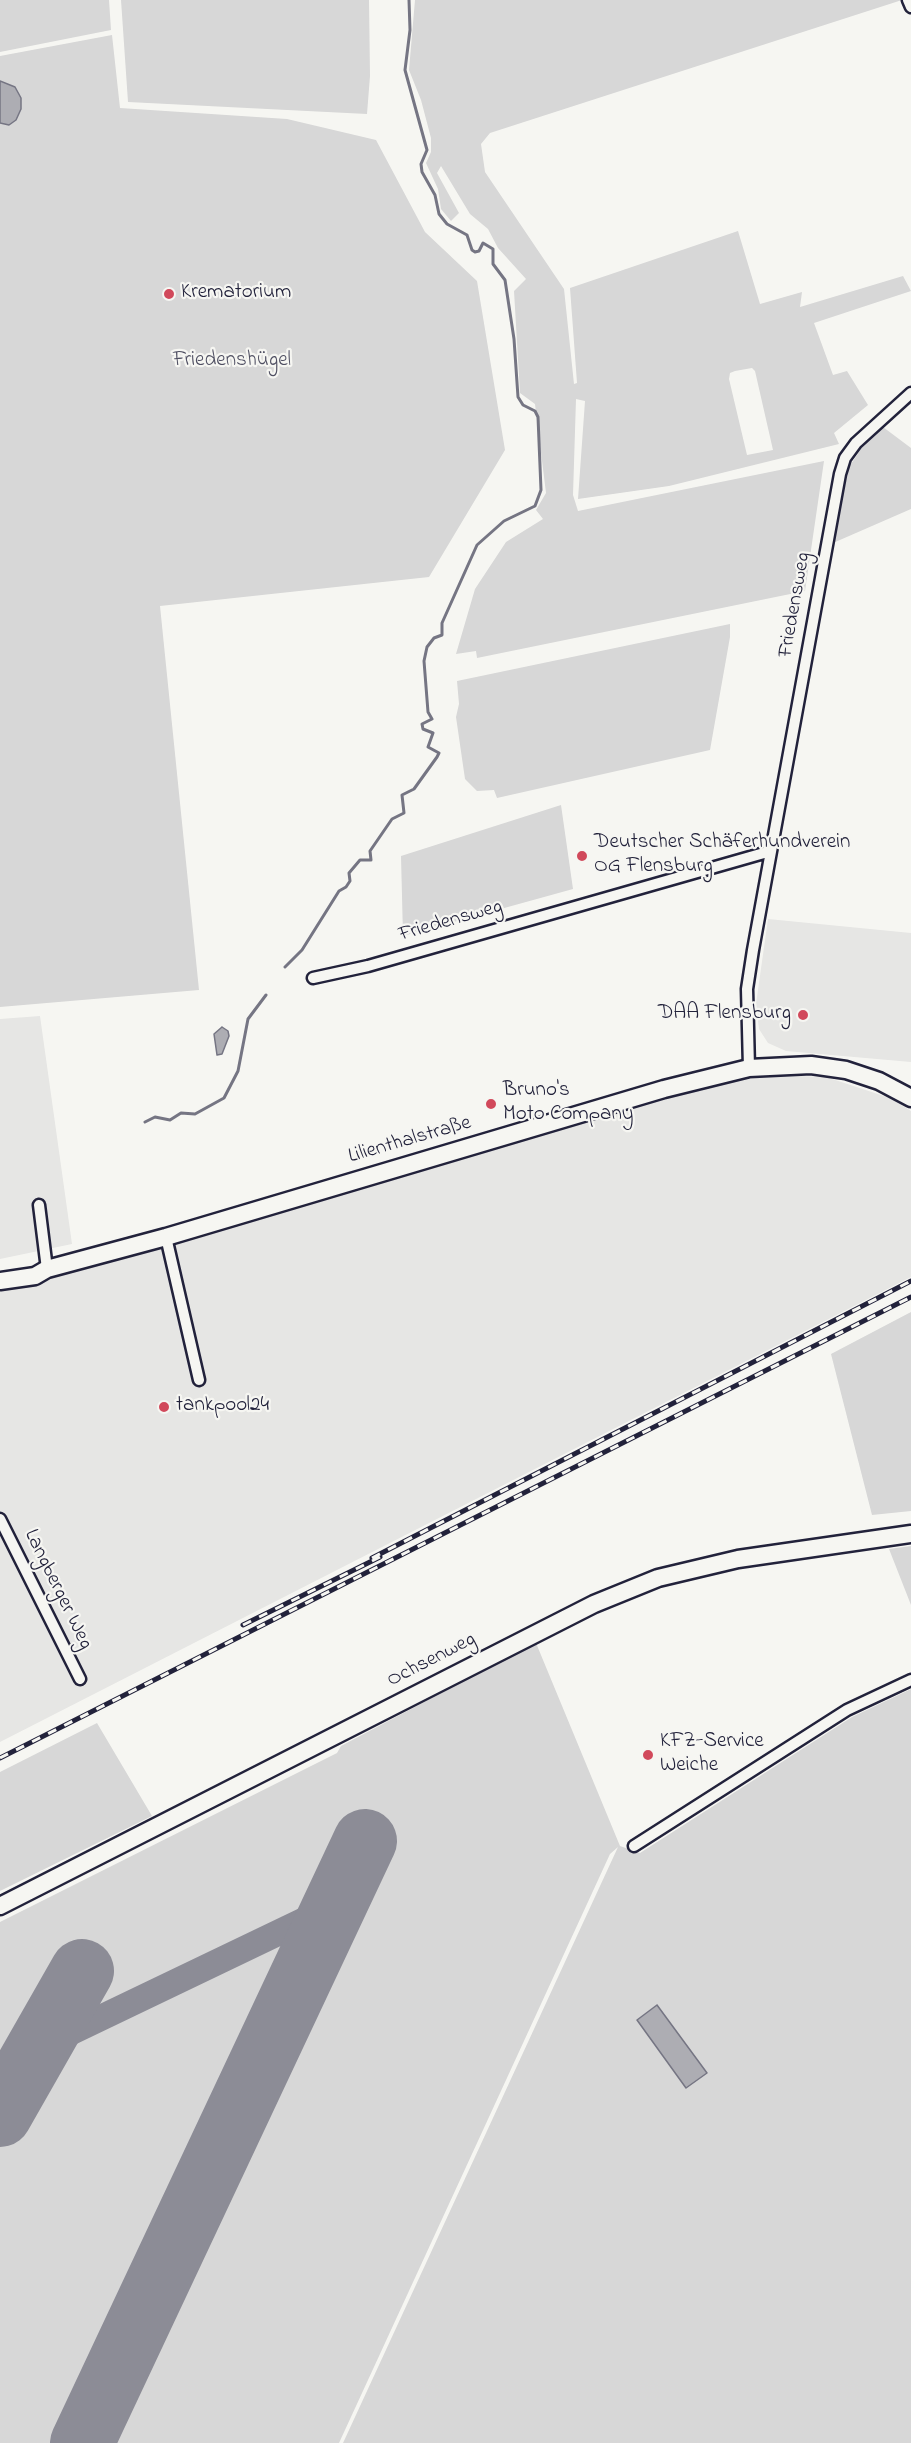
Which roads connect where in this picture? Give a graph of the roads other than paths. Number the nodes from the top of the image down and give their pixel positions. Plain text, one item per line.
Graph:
1 (908, 0) edge
2 (911, 7) edge
3 (911, 393) edge
4 (771, 851) junction
5 (313, 978) dead end
6 (749, 1068) junction
7 (911, 1098) edge
8 (39, 1205) dead end
9 (166, 1237) junction
10 (47, 1269) junction
11 (0, 1275) edge
12 (0, 1281) edge
13 (199, 1380) dead end
14 (0, 1519) edge
15 (911, 1534) edge
16 (80, 1679) dead end
17 (911, 1680) edge
18 (634, 1846) dead end
19 (0, 1906) edge

1 - 2 street
3 - 4 street, Friedensweg
4 - 5 street, Friedensweg
4 - 6 street, Friedensweg
6 - 7 street, Lilienthalstraße
6 - 9 street, Lilienthalstraße
8 - 10 street
9 - 10 street, Lilienthalstraße
9 - 13 street
10 - 11 street, Lilienthalstraße
10 - 12 street, Lilienthalstraße
14 - 16 street, Langberger Weg
15 - 19 street, Ochsenweg
17 - 18 street

